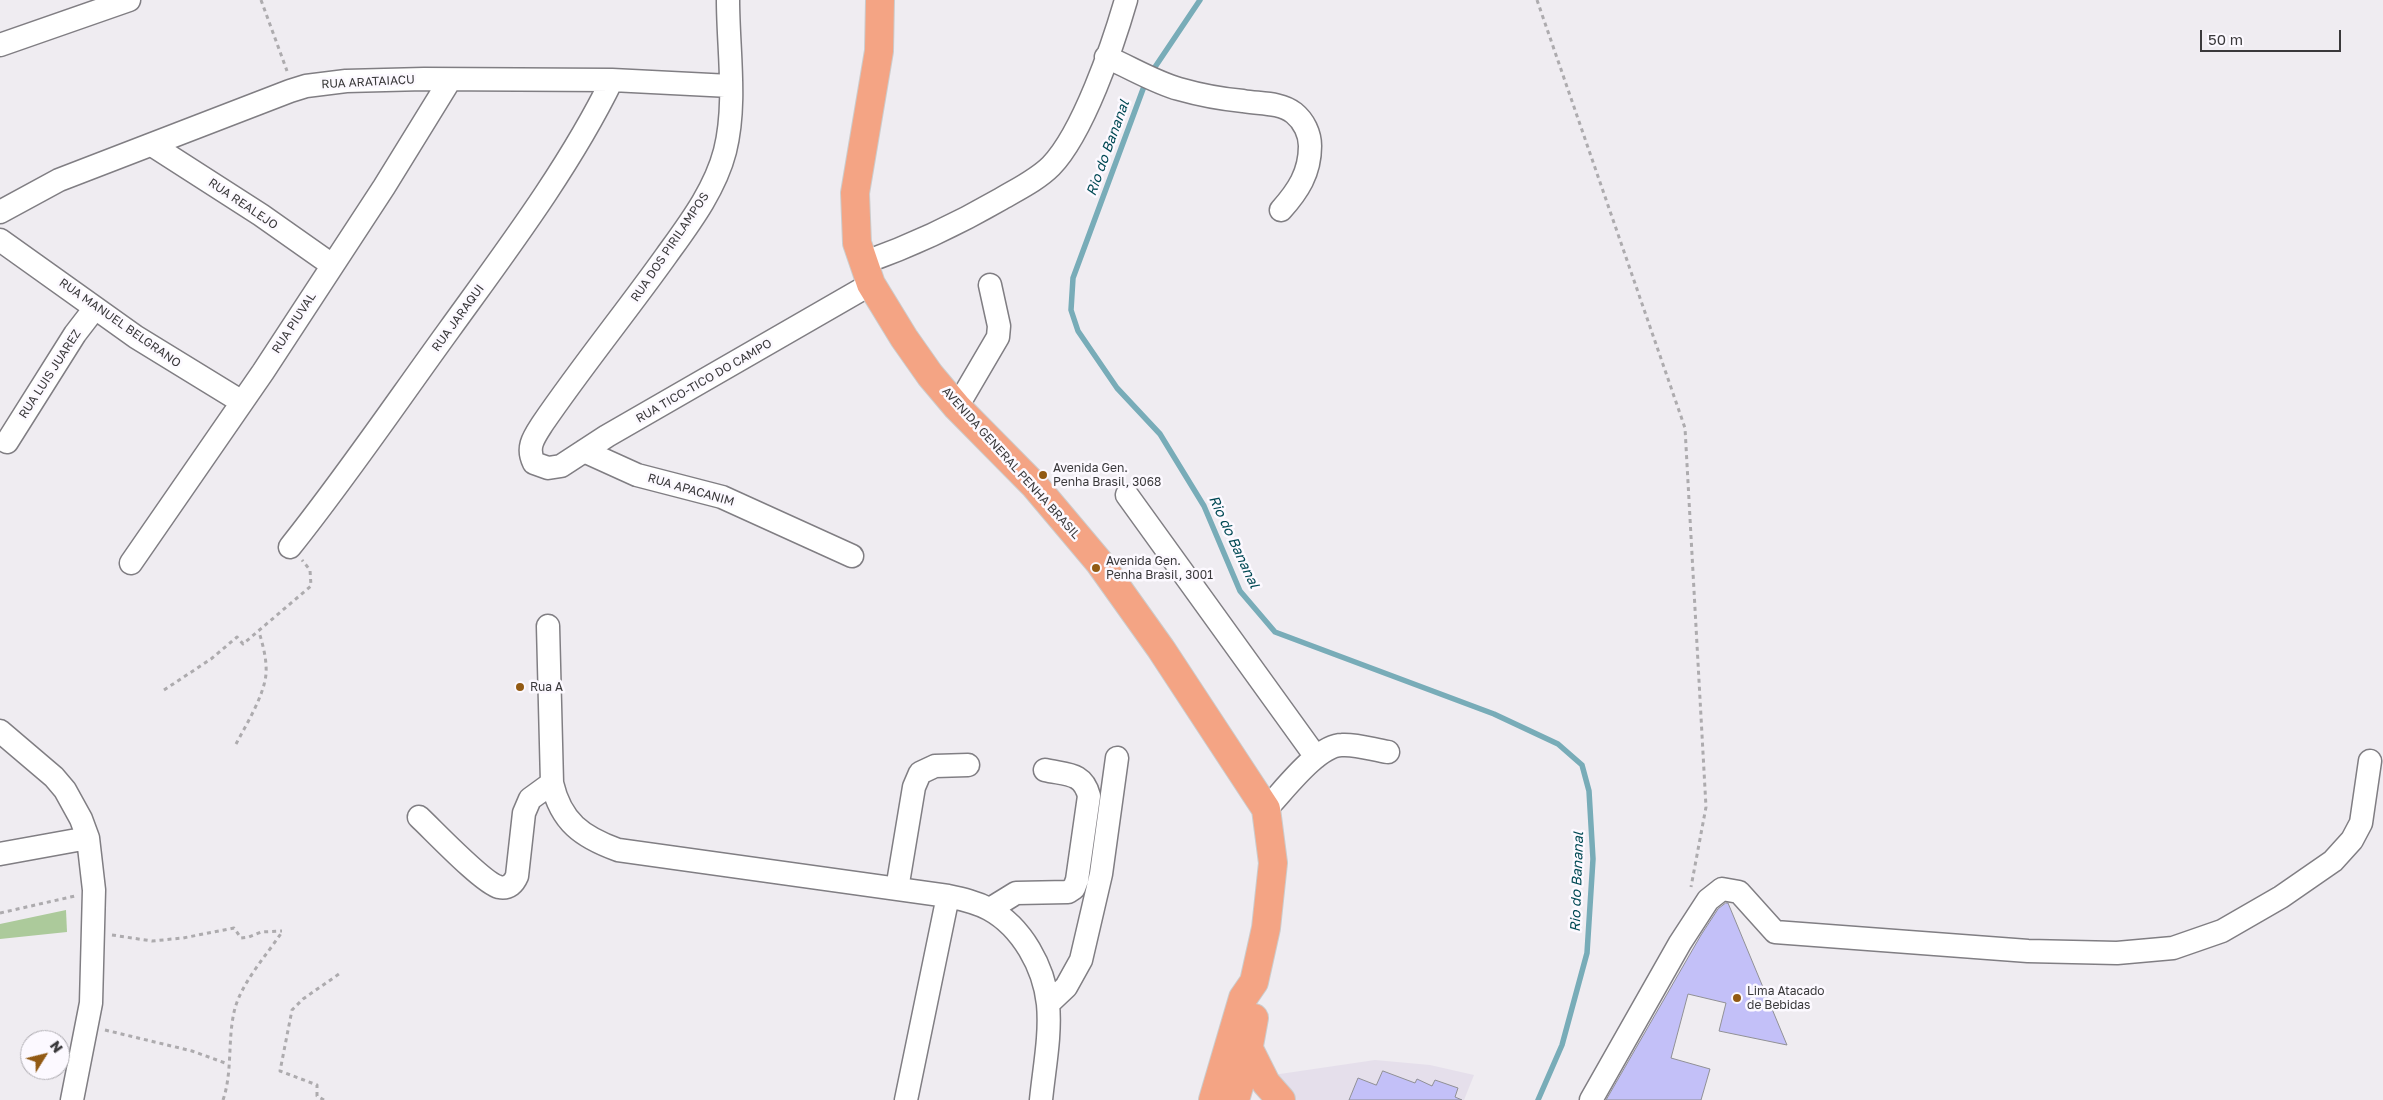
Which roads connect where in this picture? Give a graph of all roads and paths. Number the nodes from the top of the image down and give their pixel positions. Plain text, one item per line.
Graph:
1 (130, 0) edge
2 (261, 0) edge
3 (728, 0) edge
4 (880, 0) edge
5 (1126, 0) edge
6 (1537, 0) edge
7 (0, 45) edge
8 (1115, 61) junction
9 (450, 80) junction
10 (612, 80) junction
11 (730, 86) junction
12 (290, 91) junction
13 (152, 145) junction
14 (1280, 210) dead end
15 (0, 212) edge
16 (0, 240) edge
17 (332, 266) junction
18 (867, 273) junction
19 (990, 285) dead end
20 (95, 308) junction
21 (242, 402) junction
22 (957, 407) junction
23 (7, 442) dead end
24 (584, 451) junction
25 (534, 463) joint
26 (1127, 495) dead end
27 (290, 547) joint
28 (852, 556) dead end
29 (132, 563) dead end
30 (548, 626) dead end
31 (259, 631) junction
32 (164, 690) dead end
33 (0, 731) edge
34 (236, 744) dead end
35 (1388, 752) dead end
36 (1316, 757) junction
37 (1117, 758) dead end
38 (2370, 761) dead end
39 (968, 765) dead end
40 (1045, 770) dead end
41 (552, 783) junction
42 (1266, 809) junction
43 (420, 817) dead end
44 (88, 838) junction
45 (0, 854) edge
46 (897, 889) junction
47 (94, 890) junction
48 (1690, 894) dead end
49 (948, 896) junction
50 (990, 909) junction
51 (0, 913) edge
52 (94, 933) junction
53 (339, 974) dead end
54 (1254, 982) junction
55 (1048, 1004) junction
56 (87, 1028) junction
57 (1248, 1047) junction
58 (228, 1064) junction
59 (1233, 1083) edge
60 (72, 1100) edge
61 (222, 1100) edge
62 (324, 1100) edge
63 (906, 1100) edge
64 (1041, 1100) edge
65 (1213, 1100) edge
66 (1265, 1100) edge
67 (1281, 1100) edge
68 (1591, 1100) edge

1 - 7 street
2 - 12 path
3 - 11 street, RUA DOS PIRILAMPOS
4 - 18 main road, AVENIDA GENERAL PENHA BRASIL
5 - 8 street, RUA TICO-TICO DO CAMPO
6 - 48 path
8 - 14 street
8 - 18 street, RUA TICO-TICO DO CAMPO
9 - 10 street, RUA ARATAIACU
9 - 12 street, RUA ARATAIACU
9 - 17 street, RUA PIUVAL
10 - 11 street, RUA ARATAIACU
10 - 27 street, RUA JARAQUI
11 - 25 street, RUA DOS PIRILAMPOS
12 - 13 street, RUA ARATAIACU
13 - 15 street, RUA ARATAIACU
13 - 17 street, RUA REALEJO
16 - 20 street, RUA MANUEL BELGRANO
17 - 21 street, RUA PIUVAL
18 - 22 main road, AVENIDA GENERAL PENHA BRASIL
18 - 24 street, RUA TICO-TICO DO CAMPO
19 - 22 street
20 - 21 street, RUA MANUEL BELGRANO
20 - 23 street, RUA LUIS JUAREZ
21 - 29 street, RUA PIUVAL
22 - 42 main road, AVENIDA GENERAL PENHA BRASIL
24 - 25 street, RUA TICO-TICO DO CAMPO
24 - 28 street, RUA APACANIM
26 - 36 street
27 - 31 path
30 - 41 street
31 - 32 path
31 - 34 path
33 - 44 street
35 - 36 street
36 - 42 street
37 - 55 street
38 - 68 street
39 - 46 street
40 - 50 street
41 - 43 street
41 - 46 street
42 - 54 main road, AVENIDA GENERAL PENHA BRASIL
44 - 45 street
44 - 47 street
46 - 49 street
47 - 51 path
47 - 52 street
49 - 50 street
49 - 63 street
50 - 55 street
52 - 56 street
52 - 58 path
53 - 62 path
54 - 57 main road, AVENIDA GENERAL PENHA BRASIL
54 - 59 main road, AVENIDA GENERAL PENHA BRASIL
55 - 64 street
56 - 58 path
56 - 60 street
57 - 59 main road, AVENIDA GENERAL PENHA BRASIL
57 - 67 main road
58 - 61 path
59 - 65 main road, AVENIDA GENERAL PENHA BRASIL
59 - 66 main road

